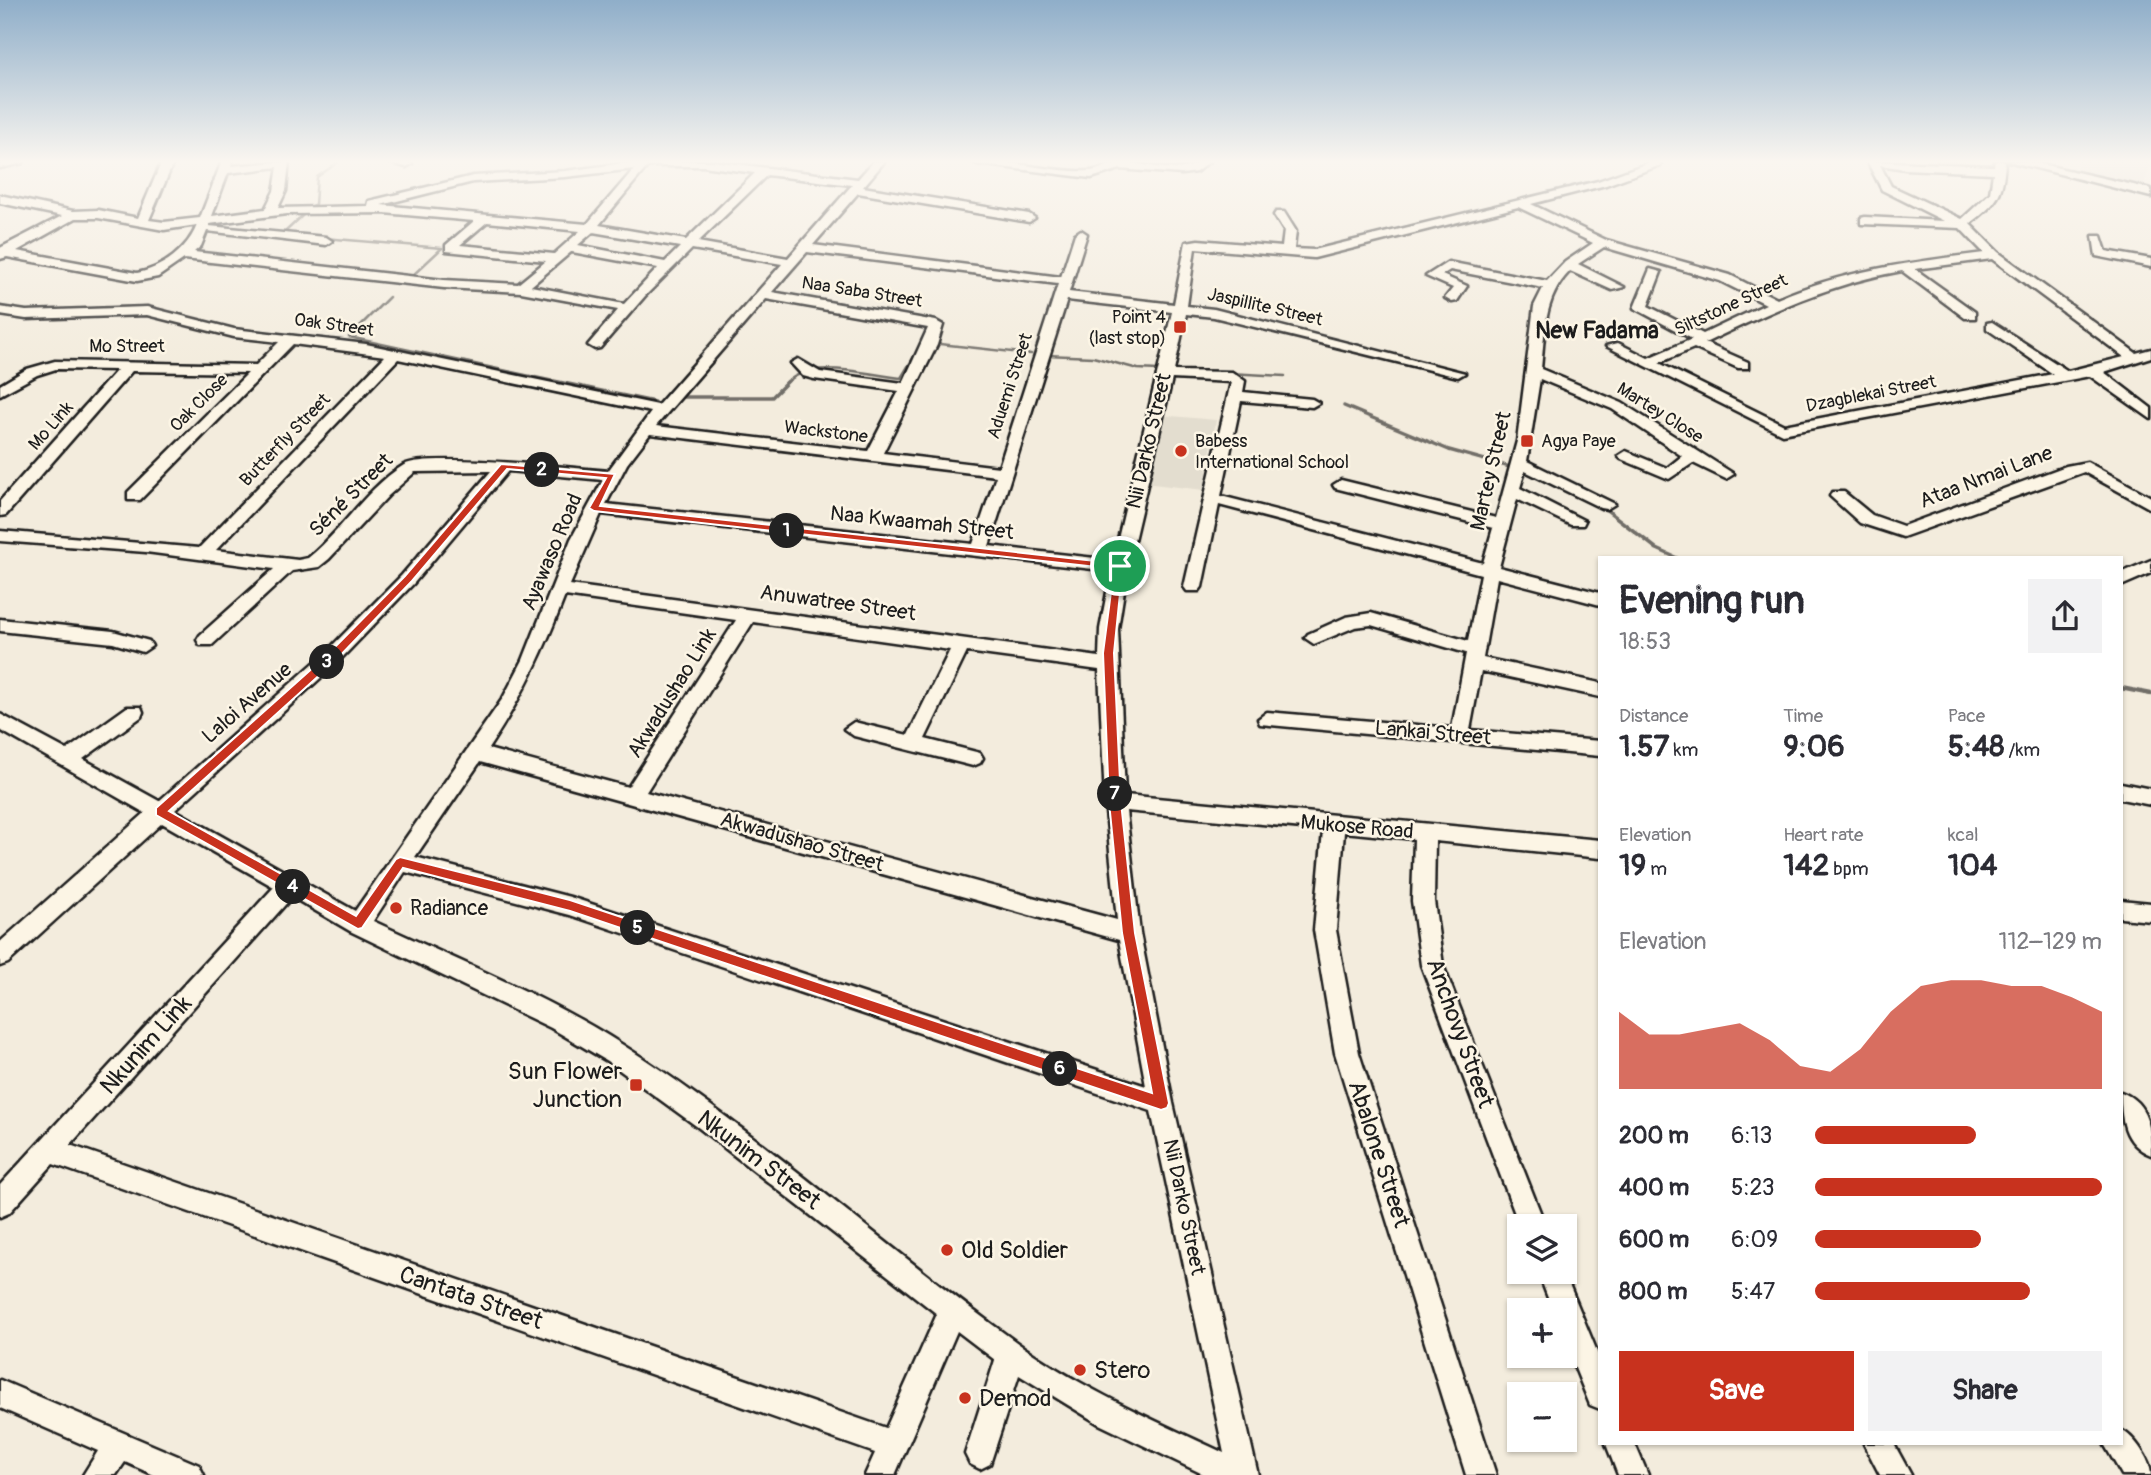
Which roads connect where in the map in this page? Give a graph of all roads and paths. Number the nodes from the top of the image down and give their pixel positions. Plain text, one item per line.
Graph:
1 (46, 230) edge
2 (203, 230) edge
3 (242, 230) edge
4 (470, 230) edge
5 (590, 230) edge
6 (603, 230) edge
7 (704, 230) edge
8 (820, 230) edge
9 (1289, 230) edge
10 (1411, 230) edge
11 (1574, 230) edge
12 (1968, 230) edge
13 (1082, 234) dead end
14 (2097, 239) dead end
15 (326, 241) dead end
16 (1602, 243) junction
17 (690, 244) junction
18 (572, 248) junction
19 (804, 248) junction
20 (1287, 253) junction
21 (1, 254) edge
22 (185, 255) junction
23 (1994, 255) junction
24 (557, 258) junction
25 (791, 262) junction
26 (2151, 263) edge
27 (1569, 265) junction
28 (667, 266) junction
29 (1904, 267) junction
30 (1655, 272) dead end
31 (1550, 285) junction
32 (1617, 287) dead end
33 (521, 288) junction
34 (1062, 288) junction
35 (762, 294) junction
36 (1452, 298) dead end
37 (1776, 303) junction
38 (626, 307) junction
39 (0, 311) edge
40 (1179, 311) junction
41 (1970, 315) dead end
42 (1992, 326) dead end
43 (291, 338) junction
44 (1699, 341) junction
45 (595, 345) dead end
46 (1613, 346) dead end
47 (2151, 353) edge
48 (395, 354) junction
49 (2134, 358) junction
50 (1650, 362) junction
51 (130, 365) junction
52 (1743, 365) dead end
53 (803, 368) dead end
54 (261, 369) junction
55 (1166, 371) junction
56 (1534, 371) junction
57 (2093, 372) junction
58 (1458, 373) dead end
59 (2065, 376) junction
60 (1235, 378) joint
61 (906, 388) junction
62 (0, 391) edge
63 (1236, 396) junction
64 (1312, 403) dead end
65 (661, 410) junction
66 (2151, 415) edge
67 (645, 429) junction
68 (1626, 456) dead end
69 (1692, 456) junction
70 (873, 457) junction
71 (1520, 463) junction
72 (505, 466) junction
73 (1002, 472) junction
74 (1726, 474) dead end
75 (612, 476) junction
76 (1341, 485) dead end
77 (1513, 491) junction
78 (134, 496) dead end
79 (1838, 496) dead end
80 (2147, 497) edge
81 (1214, 499) junction
82 (1607, 504) dead end
83 (594, 508) junction
84 (0, 511) edge
85 (1577, 521) dead end
86 (1502, 525) junction
87 (0, 537) edge
88 (979, 552) junction
89 (203, 554) junction
90 (287, 566) junction
91 (1120, 566) junction
92 (2151, 566) edge
93 (1490, 570) junction
94 (2123, 579) edge
95 (1193, 587) dead end
96 (561, 590) junction
97 (1598, 598) edge
98 (748, 614) junction
99 (0, 625) edge
100 (1314, 638) dead end
101 (206, 640) dead end
102 (962, 643) junction
103 (143, 646) dead end
104 (1473, 655) junction
105 (1108, 665) junction
106 (1598, 689) edge
107 (134, 712) dead end
108 (1267, 719) dead end
109 (2, 725) edge
110 (854, 729) dead end
111 (1460, 735) junction
112 (914, 742) junction
113 (1598, 749) edge
114 (475, 753) junction
115 (973, 758) dead end
116 (68, 759) junction
117 (2123, 792) edge
118 (633, 796) junction
119 (2151, 797) edge
120 (1115, 802) junction
121 (160, 811) junction
122 (1334, 826) junction
123 (1425, 833) junction
124 (1598, 849) edge
125 (400, 862) junction
126 (290, 885) junction
127 (2123, 909) edge
128 (2151, 912) edge
129 (358, 924) junction
130 (1129, 933) junction
131 (0, 956) edge
132 (1161, 1103) junction
133 (2123, 1106) edge
134 (2150, 1140) edge
135 (51, 1151) junction
136 (0, 1204) edge
137 (1528, 1214) edge
138 (1556, 1284) edge
139 (953, 1309) junction
140 (1011, 1355) junction
141 (1598, 1390) edge
142 (0, 1394) edge
143 (891, 1444) junction
144 (1620, 1445) edge
145 (1879, 1445) edge
146 (2120, 1445) edge
147 (119, 1446) junction
148 (980, 1454) dead end
149 (98, 1475) edge
150 (189, 1475) edge
151 (880, 1475) edge
152 (1237, 1475) edge
153 (1243, 1475) edge
154 (1481, 1475) edge
155 (1633, 1475) edge
156 (1896, 1475) edge
157 (2139, 1475) edge

1 - 21 street
2 - 22 street
3 - 15 street
4 - 24 street
5 - 18 street
6 - 17 street
7 - 17 street
8 - 19 street, Ayawaso Road
9 - 20 street
10 - 20 street, Nii Darko Street
11 - 16 street
12 - 23 street
13 - 34 street, Aduemi Street
14 - 26 street
16 - 27 street, Martey Street
16 - 37 street
17 - 25 street
17 - 28 street
18 - 24 street
18 - 28 street
19 - 25 street, Ayawaso Road
19 - 34 street, Jaspillite Street
20 - 40 street, Nii Darko Street
21 - 22 street
22 - 33 street
23 - 29 street, Siltstone Street
23 - 49 street
24 - 33 street
25 - 35 street, Ayawaso Road
27 - 31 street, Martey Street
27 - 32 street
28 - 38 street
29 - 37 street, Siltstone Street
29 - 41 street
30 - 44 street
31 - 36 street
31 - 56 street, Martey Street
33 - 38 street
34 - 40 street, Jaspillite Street
34 - 73 street, Aduemi Street
35 - 61 street, Naa Saba Street
35 - 65 street, Ayawaso Road
37 - 44 street, Siltstone Street
38 - 45 street
39 - 43 street, Oak Street
40 - 55 street, Nii Darko Street
40 - 58 street, Jaspillite Street
42 - 59 street
43 - 48 street, Oak Street
43 - 54 street, Oak Close
44 - 50 street, Siltstone Street
44 - 52 street
46 - 50 street, Dzagblekai Street
47 - 49 street, Dzagblekai Street
48 - 65 street, Oak Street
48 - 89 street, Butterfly Street
49 - 57 street, Dzagblekai Street
50 - 59 street, Dzagblekai Street
51 - 54 street, Mo Street
51 - 62 street, Mo Street
51 - 84 street, Mo Link
53 - 61 street
54 - 78 street, Oak Close
55 - 60 street
55 - 91 street, Nii Darko Street
56 - 69 street, Martey Close
56 - 71 street, Martey Street
57 - 59 street, Dzagblekai Street
57 - 66 street
60 - 63 street
61 - 70 street, Naa Saba Street
63 - 64 street
63 - 81 street
65 - 67 street, Ayawaso Road
67 - 70 street, Wackstone
67 - 75 street, Ayawaso Road
68 - 69 street
69 - 74 street, Martey Close
70 - 73 street, Wackstone
71 - 77 street, Martey Street
71 - 82 street
72 - 75 street, Séné Street
72 - 90 street, Séné Street
72 - 121 street, Laloi Avenue
73 - 88 street, Aduemi Street
75 - 83 street, Ayawaso Road
76 - 86 street
77 - 85 street
77 - 86 street, Martey Street
79 - 80 street, Ataa Nmai Lane
81 - 93 street
81 - 95 street
83 - 88 street, Naa Kwaamah Street
83 - 96 street, Ayawaso Road
86 - 93 street, Martey Street
87 - 89 street, Séné Street
88 - 91 street, Naa Kwaamah Street
89 - 90 street, Séné Street
90 - 101 street
91 - 105 street, Nii Darko Street
92 - 94 street
93 - 97 street
93 - 104 street, Martey Street
96 - 98 street, Anuwatree Street
96 - 114 street, Ayawaso Road
98 - 102 street, Anuwatree Street
98 - 118 street, Akwadushao Link
99 - 103 street
100 - 104 street
102 - 105 street, Anuwatree Street
102 - 112 street
104 - 106 street
104 - 111 street, Martey Street
105 - 120 street, Nii Darko Street
107 - 116 street
108 - 111 street, Lankai Street
109 - 116 street, Nkunim Street
110 - 112 street
111 - 113 street, Lankai Street
112 - 115 street
114 - 118 street, Akwadushao Street
114 - 125 street, Ayawaso Road
116 - 121 street, Nkunim Street
117 - 119 street
118 - 130 street, Akwadushao Street
120 - 122 street, Mukose Road
120 - 130 street, Nii Darko Street
121 - 126 street, Nkunim Street
121 - 131 street, Laloi Avenue
122 - 123 street, Mukose Road
122 - 154 street, Abalone Street
123 - 124 street, Mukose Road
123 - 137 street, Anchovy Street
125 - 129 street, Ayawaso Road
125 - 132 street
126 - 129 street, Nkunim Street
126 - 135 street, Nkunim Link
127 - 128 street
129 - 139 street, Nkunim Street
130 - 132 street, Nii Darko Street
132 - 153 street, Nii Darko Street
133 - 134 street
135 - 136 street, Nkunim Link
135 - 143 street, Cantata Street
138 - 141 street
139 - 140 street, Nkunim Street
139 - 143 street
140 - 148 street
140 - 152 street, Nkunim Street
142 - 147 street
143 - 151 street
144 - 155 street
145 - 156 street
146 - 157 street
147 - 149 street
147 - 150 street

